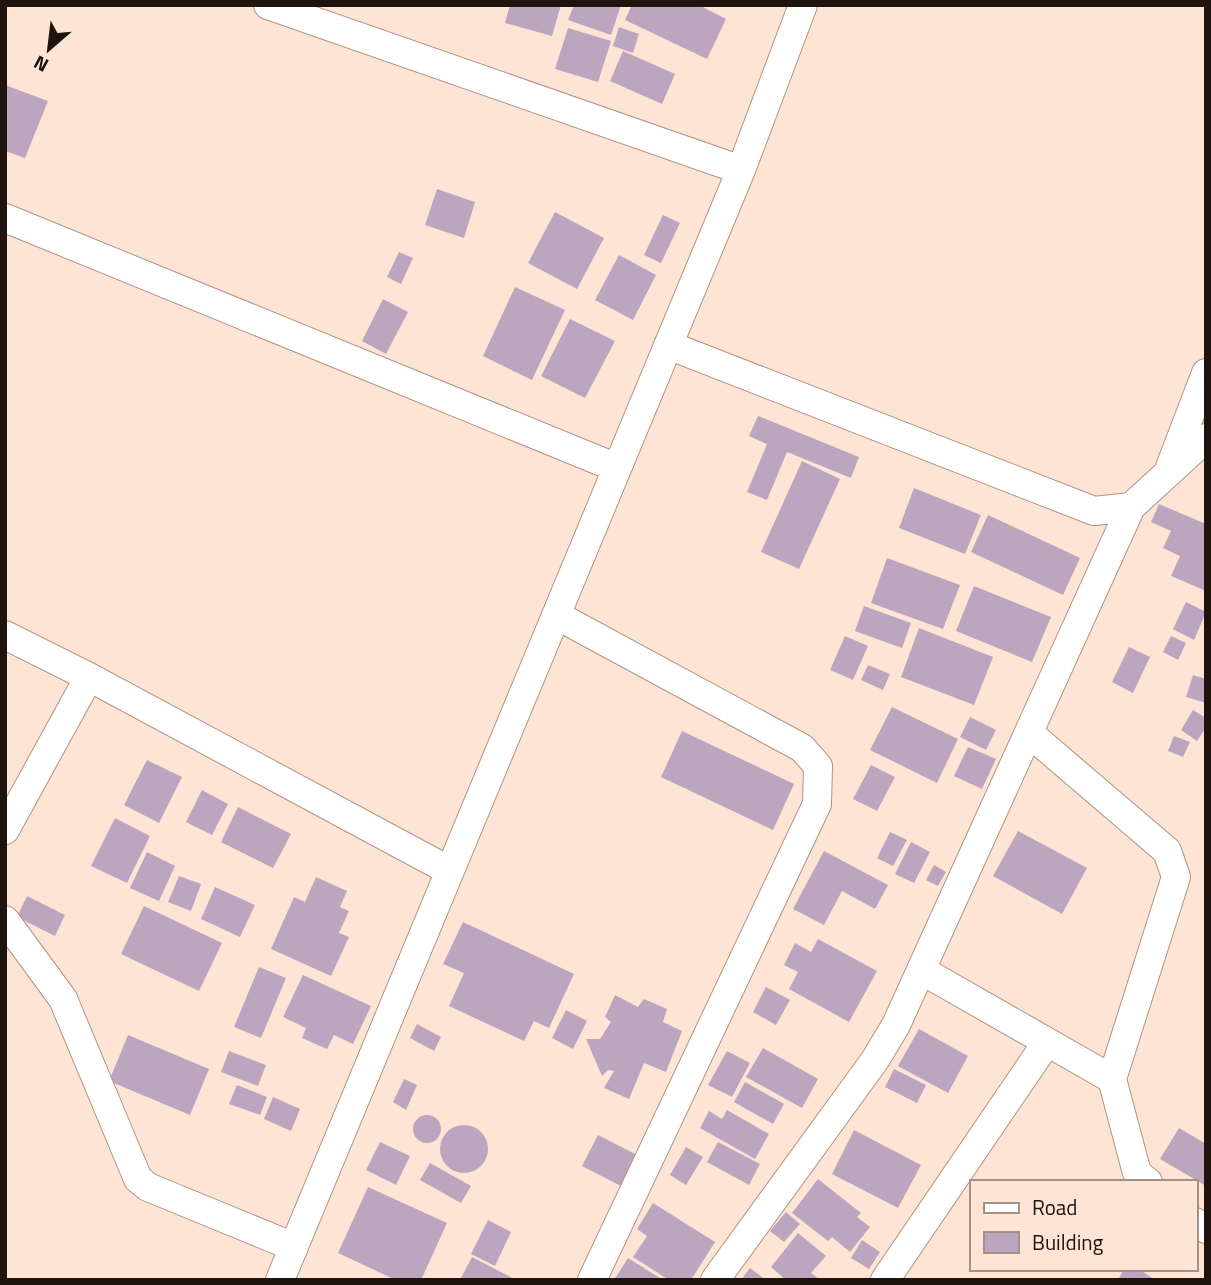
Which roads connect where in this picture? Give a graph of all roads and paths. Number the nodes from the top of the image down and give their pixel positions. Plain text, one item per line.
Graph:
1 (268, 5) edge
2 (803, 5) edge
3 (741, 170) junction
4 (5, 218) edge
5 (668, 345) junction
6 (1206, 373) edge
7 (1206, 438) edge
8 (617, 468) junction
9 (1169, 470) junction
10 (1132, 507) junction
11 (556, 615) junction
12 (5, 635) edge
13 (89, 677) junction
14 (1028, 733) junction
15 (5, 830) edge
16 (450, 871) junction
17 (5, 920) edge
18 (921, 970) junction
19 (1047, 1042) junction
20 (1112, 1079) junction
21 (1145, 1180) edge
22 (294, 1247) junction
23 (280, 1280) edge
24 (592, 1280) edge
25 (715, 1280) edge
26 (885, 1280) edge

1 - 3 street
2 - 3 street
3 - 5 street
4 - 8 street
5 - 8 street
5 - 10 street
6 - 9 street
7 - 9 street
8 - 11 street
9 - 10 street
10 - 14 street
11 - 16 street
11 - 24 street
12 - 13 street
13 - 15 street
13 - 16 street
14 - 18 street
14 - 20 street
16 - 22 street
17 - 22 street
18 - 19 street
18 - 25 street
19 - 20 street
19 - 26 street
20 - 21 street
22 - 23 street

